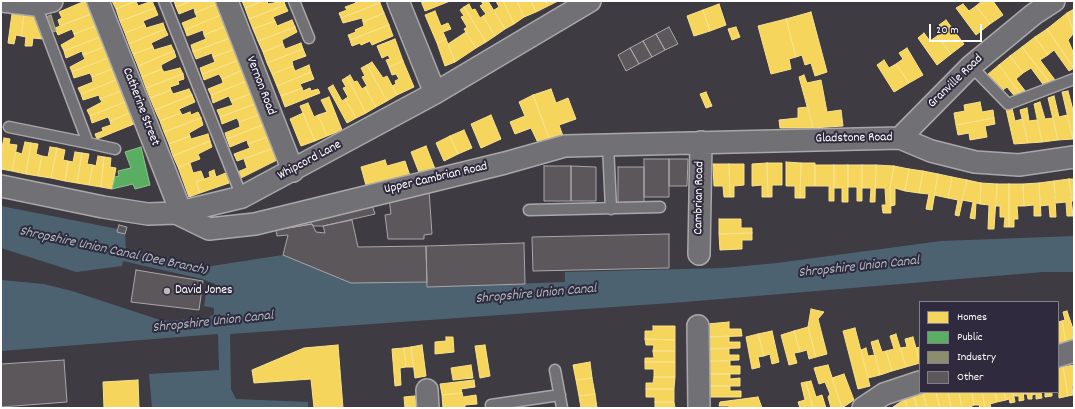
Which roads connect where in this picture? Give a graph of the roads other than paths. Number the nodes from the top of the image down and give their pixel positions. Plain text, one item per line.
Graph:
1 (2, 1) edge
2 (98, 1) edge
3 (164, 1) edge
4 (227, 1) edge
5 (294, 1) edge
6 (398, 1) edge
7 (1054, 1) edge
8 (584, 2) edge
9 (44, 3) edge
10 (309, 38) dead end
11 (971, 66) junction
12 (1074, 79) edge
13 (435, 93) junction
14 (9, 127) dead end
15 (900, 138) junction
16 (701, 142) junction
17 (88, 143) junction
18 (608, 144) junction
19 (115, 148) dead end
20 (1074, 157) edge
21 (293, 171) junction
22 (1, 186) edge
23 (242, 197) junction
24 (660, 207) dead end
25 (611, 208) junction
26 (529, 210) dead end
27 (179, 213) junction
28 (699, 254) dead end
29 (698, 326) dead end
30 (1074, 351) edge
31 (1059, 356) edge
32 (555, 370) dead end
33 (919, 382) edge
34 (560, 395) junction
35 (492, 408) edge
36 (562, 408) edge
37 (699, 408) edge
38 (863, 408) edge

1 - 9 street
2 - 27 street, Catherine Street
3 - 23 lane
4 - 21 street, Vernon Road
5 - 10 lane
6 - 13 street
7 - 11 street, Granville Road
8 - 13 street, Whipcord Lane
9 - 17 lane
11 - 12 lane
11 - 15 street, Granville Road
13 - 21 street, Whipcord Lane
14 - 17 lane
15 - 16 street, Gladstone Road
15 - 20 street, Gladstone Road
16 - 18 street, Upper Cambrian Road
16 - 28 street, Cambrian Road
17 - 19 lane
18 - 25 lane
18 - 27 street, Upper Cambrian Road
21 - 23 street, Whipcord Lane
22 - 27 street, Whipcord Lane
23 - 27 street, Whipcord Lane
24 - 25 lane
25 - 26 lane
29 - 37 street
30 - 31 street
32 - 34 lane
33 - 38 street
34 - 35 lane
34 - 36 lane

